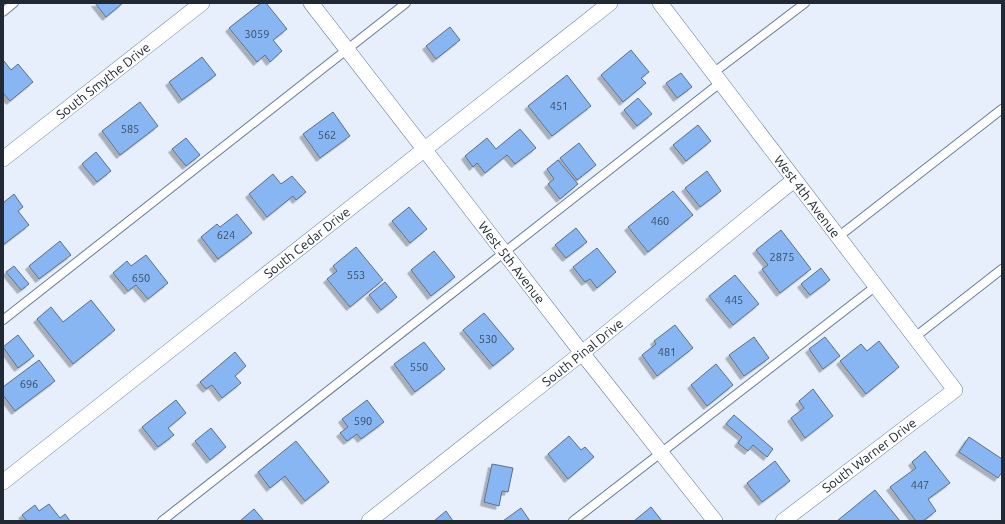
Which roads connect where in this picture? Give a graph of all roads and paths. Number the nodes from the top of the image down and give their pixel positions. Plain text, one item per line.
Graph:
1 (14, 3) edge
2 (202, 3) edge
3 (311, 3) edge
4 (406, 3) edge
5 (610, 3) edge
6 (660, 3) edge
7 (805, 3) edge
8 (3, 12) edge
9 (347, 50) junction
10 (717, 78) junction
11 (1002, 108) edge
12 (425, 150) junction
13 (3, 159) edge
14 (794, 180) junction
15 (838, 237) junction
16 (504, 252) junction
17 (1002, 268) edge
18 (876, 286) junction
19 (3, 320) edge
20 (915, 337) junction
21 (582, 353) junction
22 (955, 390) joint
23 (660, 452) junction
24 (3, 482) edge
25 (162, 521) edge
26 (369, 521) edge
27 (573, 521) edge
28 (715, 521) edge
29 (783, 521) edge

1 - 8 lane
2 - 13 street, South Smythe Drive
3 - 9 street, West 5th Avenue
4 - 9 lane
5 - 12 street, South Cedar Drive
6 - 10 street, West 4th Avenue
7 - 10 lane
9 - 12 street, West 5th Avenue
9 - 19 lane
10 - 14 street, West 4th Avenue
10 - 16 lane
11 - 15 lane
12 - 16 street, West 5th Avenue
12 - 24 street, South Cedar Drive
14 - 15 street, West 4th Avenue
14 - 21 street, South Pinal Drive
15 - 18 street, West 4th Avenue
16 - 21 street, West 5th Avenue
16 - 25 lane
17 - 20 lane
18 - 20 street, West 4th Avenue
18 - 23 lane
20 - 22 street, West 4th Avenue
21 - 23 street, West 5th Avenue
21 - 26 street, South Pinal Drive
22 - 29 street, South Warner Drive
23 - 27 lane
23 - 28 street, West 5th Avenue

